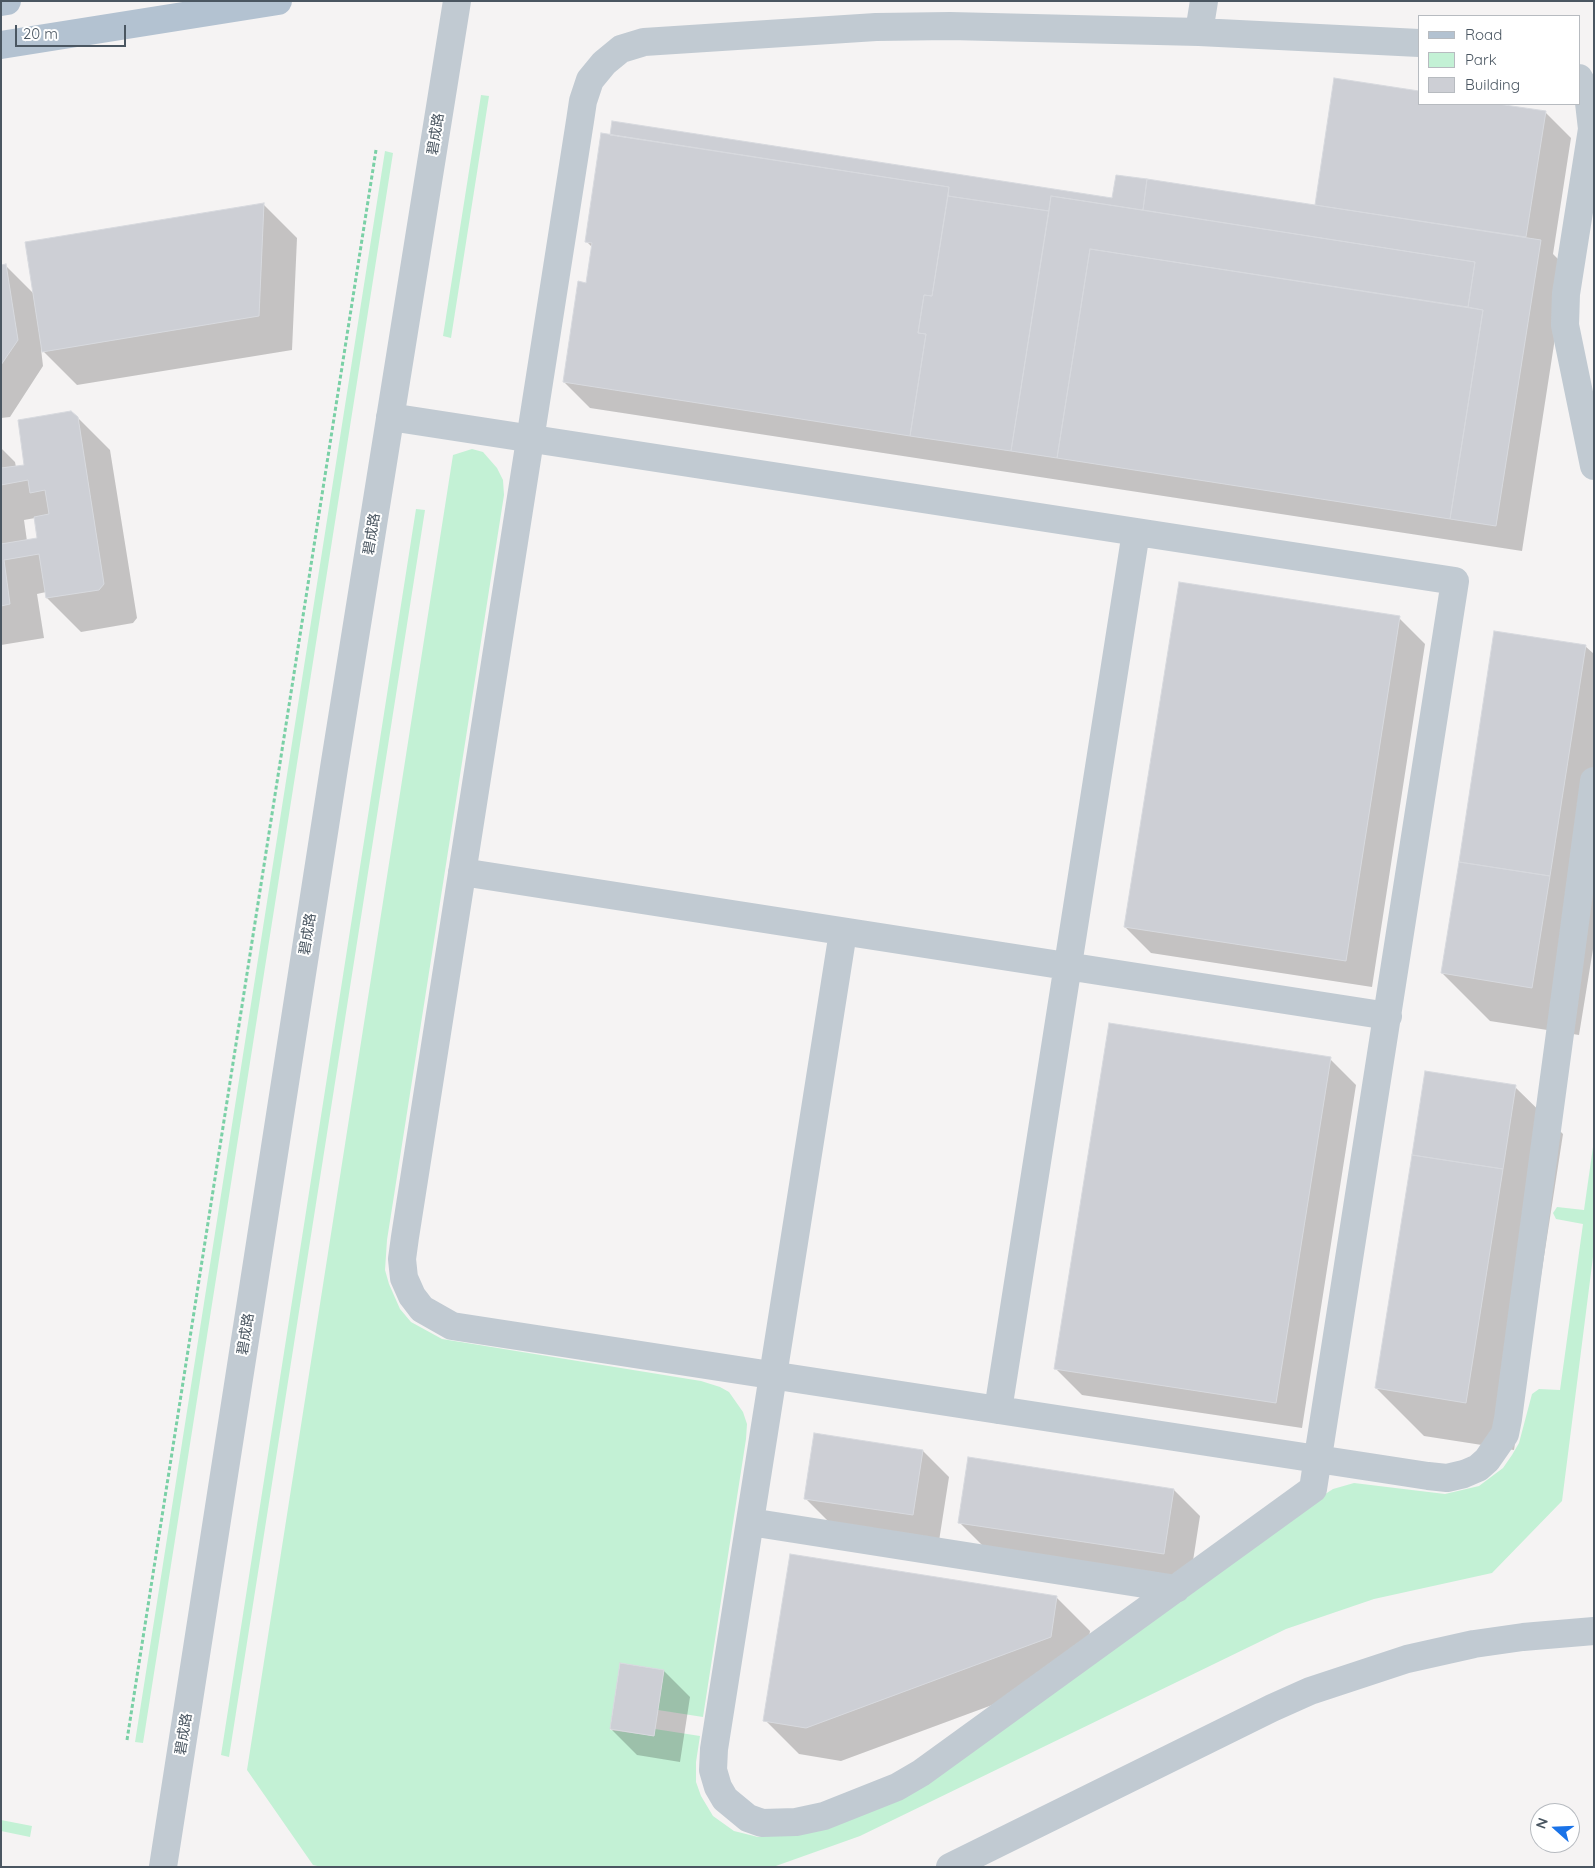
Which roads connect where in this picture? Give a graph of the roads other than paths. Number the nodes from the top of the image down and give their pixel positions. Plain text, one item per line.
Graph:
1 (7, 1) edge
2 (278, 1) edge
3 (457, 1) edge
4 (1204, 1) edge
5 (1, 2) edge
6 (1199, 32) junction
7 (1418, 43) edge
8 (1, 45) edge
9 (1580, 80) edge
10 (390, 417) junction
11 (1594, 466) edge
12 (1136, 532) junction
13 (1594, 781) edge
14 (462, 872) junction
15 (843, 932) junction
16 (1068, 967) junction
17 (1388, 1016) junction
18 (773, 1375) junction
19 (998, 1410) junction
20 (1318, 1460) junction
21 (750, 1522) junction
22 (1176, 1588) junction
23 (1594, 1631) edge
24 (163, 1867) edge
25 (950, 1867) edge

1 - 5 main road
2 - 8 main road
3 - 10 street, 碧成路
4 - 6 street
6 - 7 street
6 - 14 street
9 - 11 street
10 - 12 street
10 - 24 street, 碧成路
12 - 16 street
12 - 17 street
13 - 20 street
14 - 15 street
14 - 18 street
15 - 16 street
15 - 18 street
16 - 17 street
16 - 19 street
17 - 20 street
18 - 19 street
18 - 21 street
19 - 20 street
20 - 22 street
21 - 22 street
21 - 22 street
23 - 25 street

